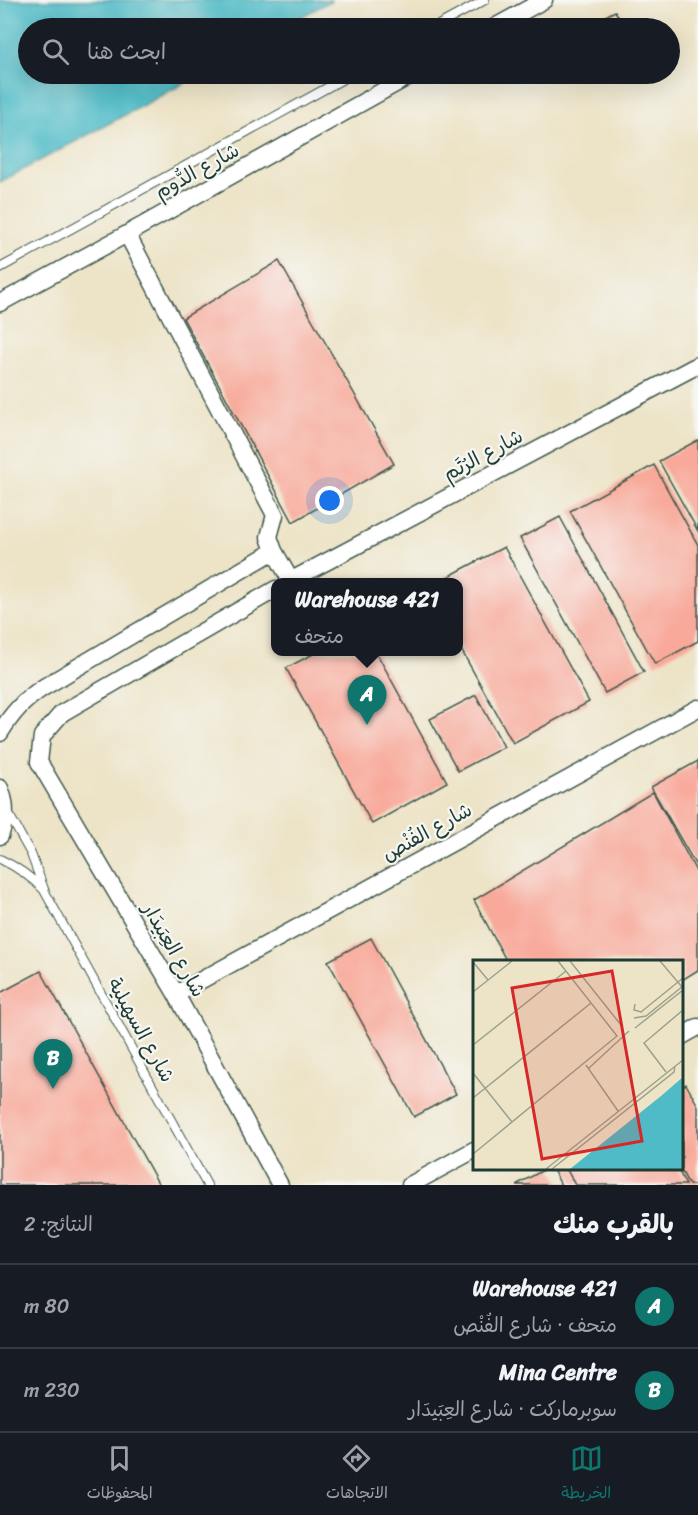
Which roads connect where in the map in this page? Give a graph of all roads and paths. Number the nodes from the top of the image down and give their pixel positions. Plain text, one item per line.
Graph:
1 (485, 0) edge
2 (544, 0) edge
3 (452, 18) edge
4 (511, 18) edge
5 (334, 84) edge
6 (395, 84) edge
7 (127, 234) junction
8 (0, 268) edge
9 (0, 303) edge
10 (698, 365) edge
11 (274, 551) junction
12 (287, 578) edge
13 (297, 578) edge
14 (271, 592) edge
15 (698, 708) edge
16 (0, 733) edge
17 (0, 788) edge
18 (6, 808) junction
19 (0, 836) edge
20 (0, 859) edge
21 (45, 891) junction
22 (176, 994) junction
23 (698, 1027) edge
24 (683, 1035) edge
25 (473, 1151) edge
26 (207, 1185) edge
27 (280, 1185) edge
28 (410, 1185) edge

1 - 3 lane
2 - 4 street
5 - 8 lane, شارع الدُّوم
6 - 7 street, شارع الدُّوم
7 - 9 street, شارع الدُّوم
7 - 11 street
10 - 13 street, شارع الرُتَم
11 - 12 street
11 - 16 street
14 - 22 street, شارع العِبَيدَار
15 - 22 street, شارع الفُنْص
17 - 18 street
18 - 19 street
18 - 21 lane, شارع السهيلية
20 - 21 lane, شارع السهيلية
21 - 26 lane, شارع السهيلية
22 - 27 street, شارع العِبَيدَار
23 - 24 street
25 - 28 street

